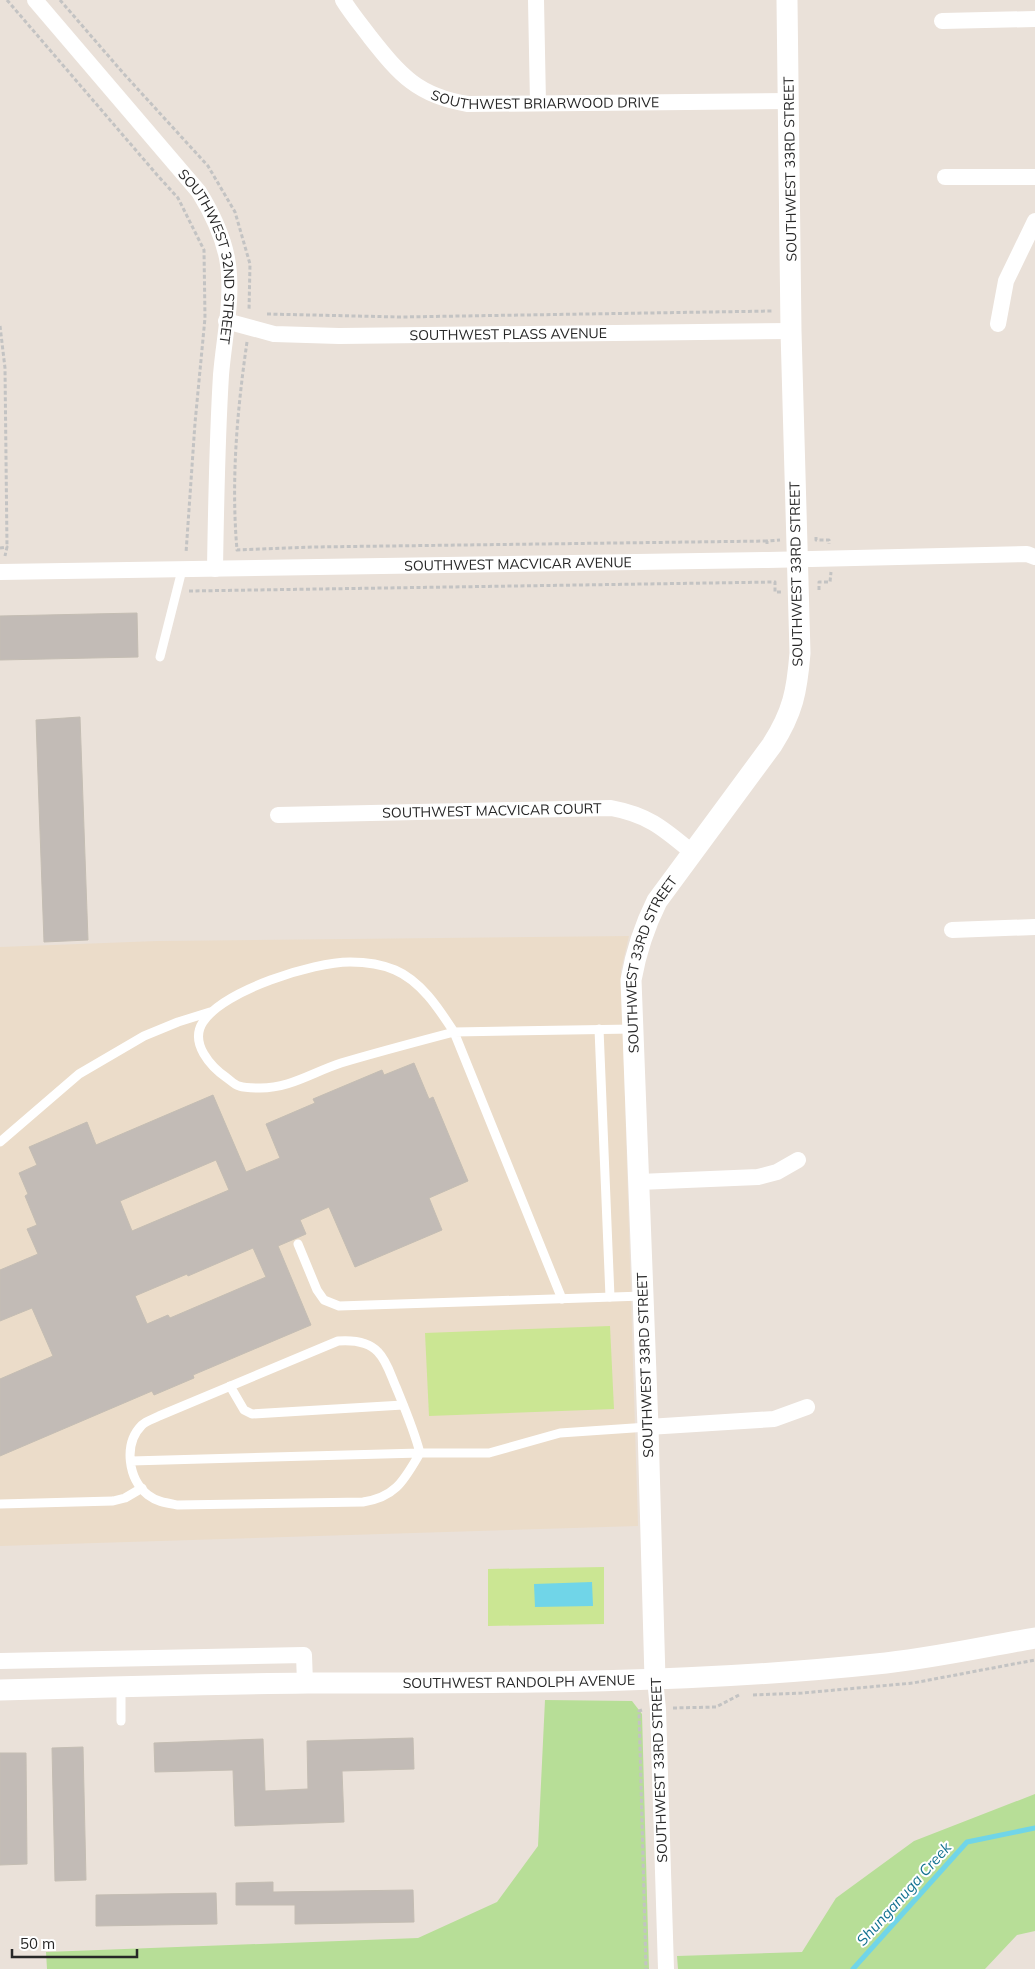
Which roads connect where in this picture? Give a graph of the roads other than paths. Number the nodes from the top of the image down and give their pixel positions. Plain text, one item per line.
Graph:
1 (35, 0) edge
2 (342, 0) edge
3 (536, 0) edge
4 (787, 0) edge
5 (1035, 19) edge
6 (942, 21) dead end
7 (789, 101) junction
8 (538, 103) junction
9 (945, 177) dead end
10 (1035, 177) edge
11 (1035, 221) edge
12 (226, 321) junction
13 (998, 324) dead end
14 (791, 331) junction
15 (1035, 557) edge
16 (797, 559) junction
17 (215, 569) junction
18 (182, 570) junction
19 (0, 572) edge
20 (160, 657) dead end
21 (278, 815) dead end
22 (693, 852) junction
23 (1035, 927) edge
24 (952, 930) dead end
25 (210, 1012) junction
26 (599, 1029) junction
27 (633, 1029) junction
28 (454, 1032) junction
29 (0, 1142) edge
30 (798, 1160) dead end
31 (639, 1182) junction
32 (298, 1244) dead end
33 (643, 1296) junction
34 (610, 1297) junction
35 (562, 1299) junction
36 (230, 1386) junction
37 (403, 1405) junction
38 (806, 1407) dead end
39 (648, 1427) junction
40 (420, 1453) junction
41 (131, 1462) junction
42 (142, 1488) junction
43 (0, 1504) edge
44 (1035, 1638) edge
45 (0, 1661) edge
46 (30, 1661) junction
47 (655, 1679) junction
48 (305, 1683) junction
49 (121, 1687) junction
50 (31, 1689) junction
51 (0, 1690) edge
52 (121, 1721) dead end
53 (666, 1969) edge

1 - 12 street, SOUTHWEST 32ND STREET
2 - 8 street, SOUTHWEST BRIARWOOD DRIVE
3 - 8 street
4 - 7 street, SOUTHWEST 33RD STREET
5 - 6 street
7 - 8 street, SOUTHWEST BRIARWOOD DRIVE
7 - 14 street, SOUTHWEST 33RD STREET
9 - 10 street
11 - 13 street
12 - 14 street, SOUTHWEST PLASS AVENUE
12 - 17 street, SOUTHWEST 32ND STREET
14 - 16 street, SOUTHWEST 33RD STREET
15 - 16 street, SOUTHWEST MACVICAR AVENUE
16 - 17 street, SOUTHWEST MACVICAR AVENUE
16 - 22 street, SOUTHWEST 33RD STREET
17 - 18 street, SOUTHWEST MACVICAR AVENUE
18 - 19 street, SOUTHWEST MACVICAR AVENUE
18 - 20 lane
21 - 22 street, SOUTHWEST MACVICAR COURT
22 - 27 street, SOUTHWEST 33RD STREET
23 - 24 street
25 - 28 lane
25 - 28 lane
25 - 29 lane
26 - 27 lane
26 - 28 lane
26 - 34 lane
27 - 31 street, SOUTHWEST 33RD STREET
28 - 35 lane
30 - 31 street
31 - 33 street, SOUTHWEST 33RD STREET
32 - 35 lane
33 - 34 lane
33 - 39 street, SOUTHWEST 33RD STREET
34 - 35 lane
36 - 37 lane
36 - 37 lane
36 - 41 lane
37 - 40 lane
38 - 39 street
39 - 40 lane
39 - 47 street, SOUTHWEST 33RD STREET
40 - 41 lane
40 - 42 lane
41 - 42 lane
42 - 43 lane
44 - 47 street, SOUTHWEST RANDOLPH AVENUE
45 - 46 street
46 - 48 street
46 - 50 street
47 - 48 street, SOUTHWEST RANDOLPH AVENUE
47 - 53 street, SOUTHWEST 33RD STREET
48 - 49 street, SOUTHWEST RANDOLPH AVENUE
49 - 50 street, SOUTHWEST RANDOLPH AVENUE
49 - 52 lane
50 - 51 street, SOUTHWEST RANDOLPH AVENUE

